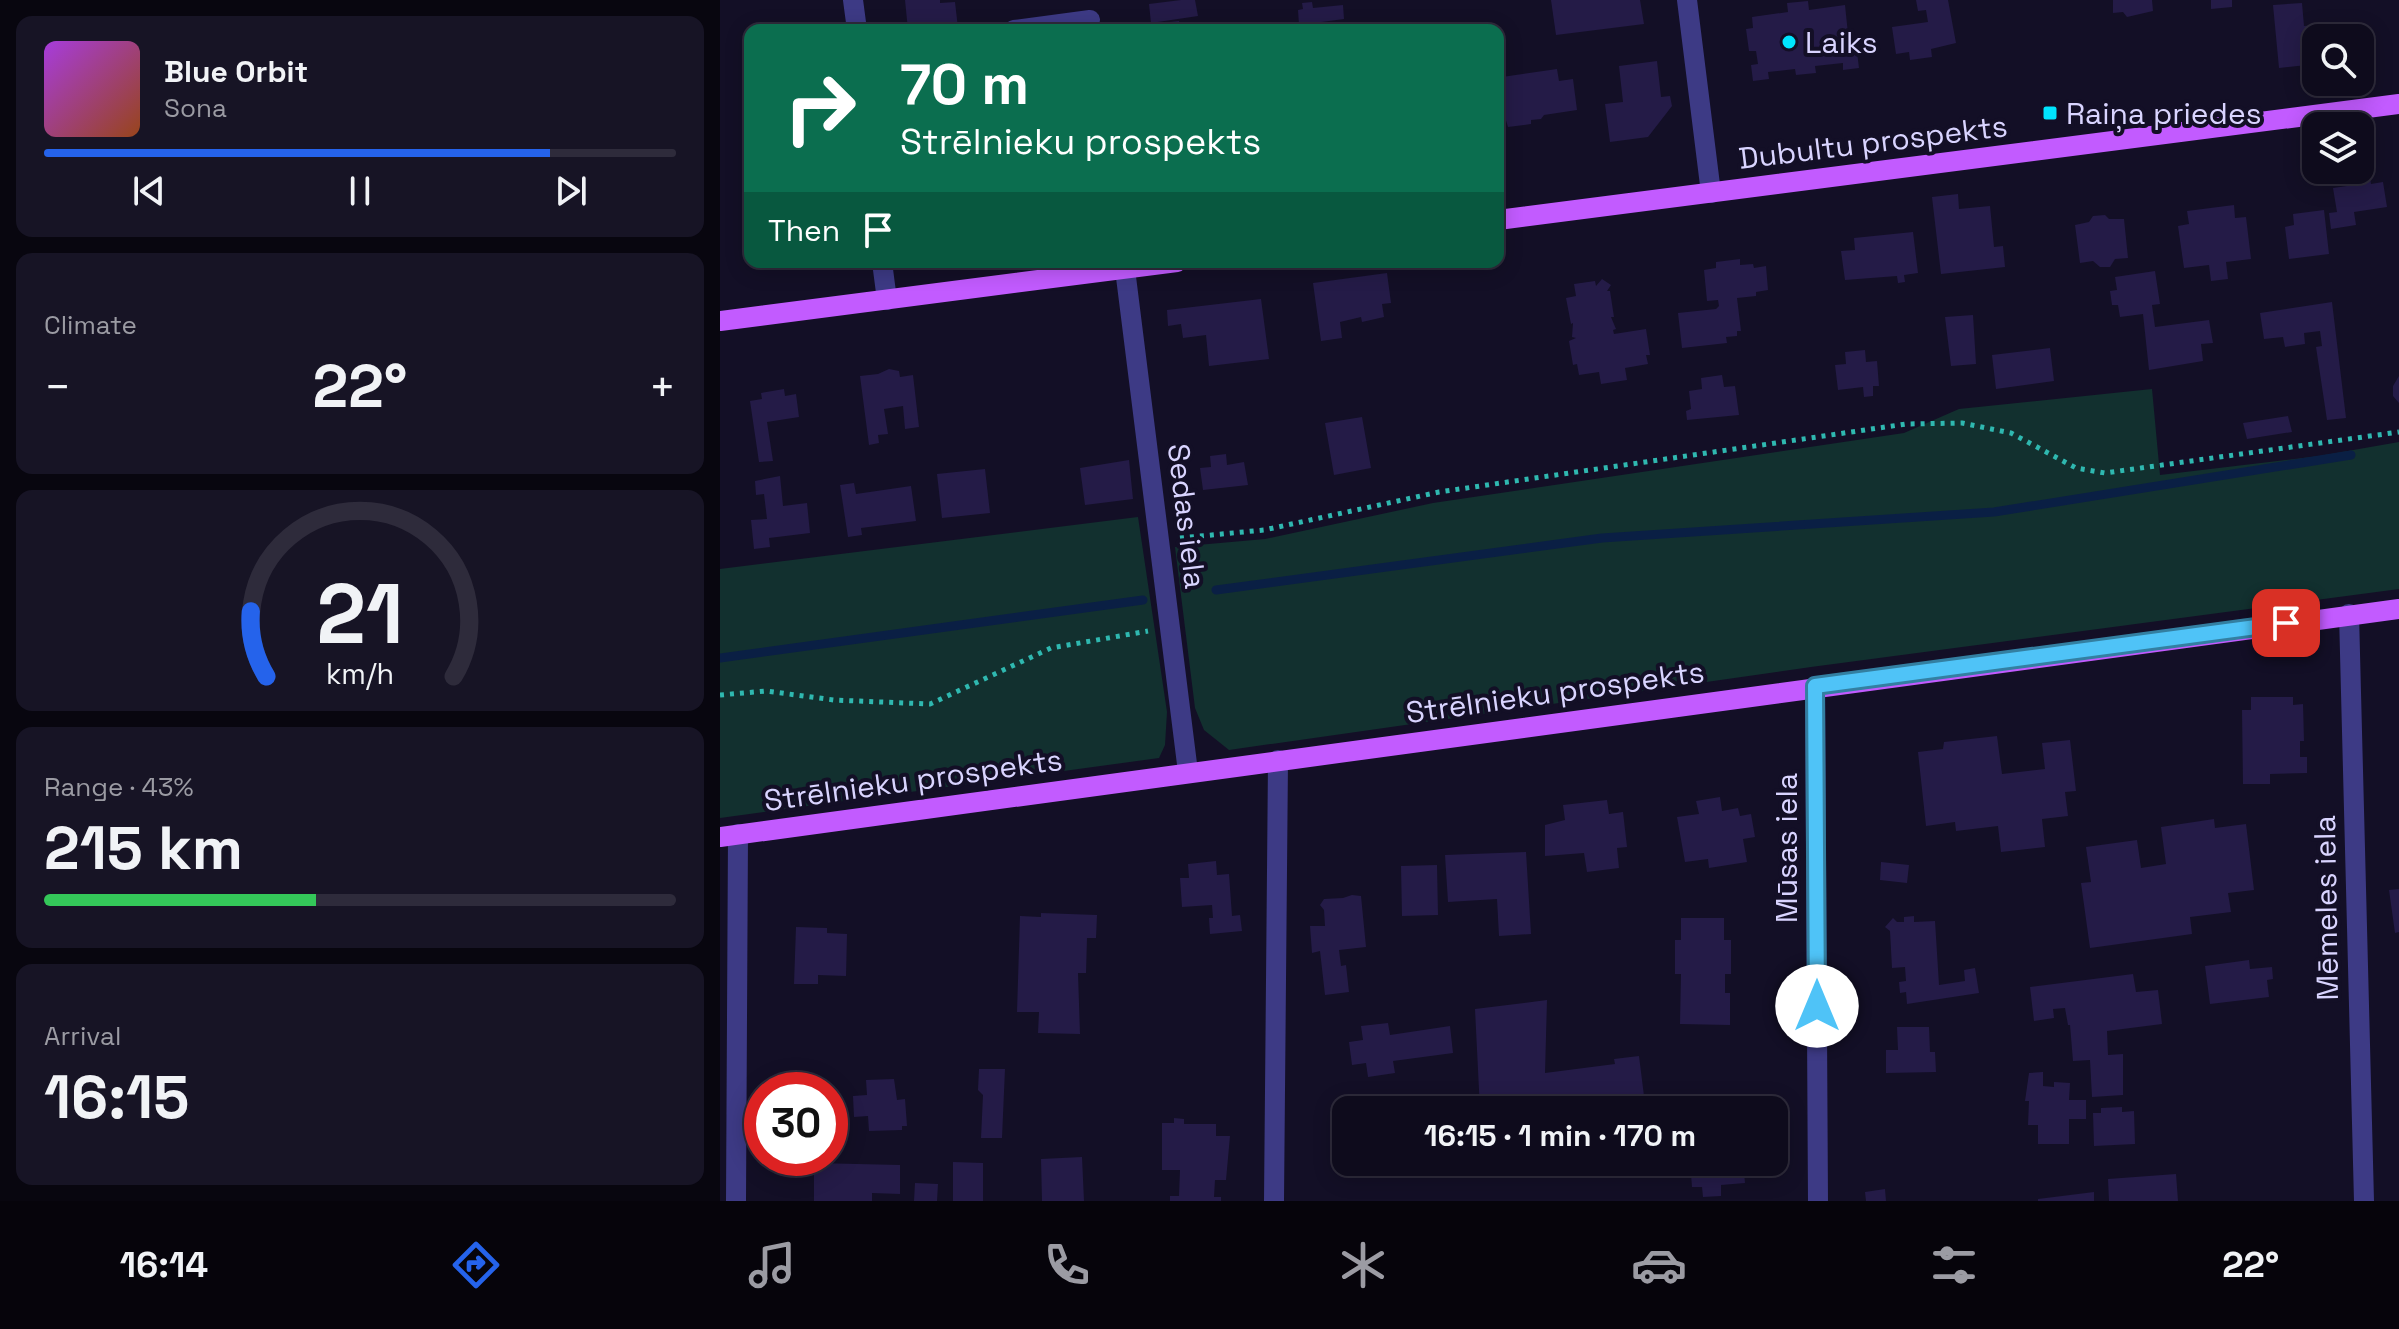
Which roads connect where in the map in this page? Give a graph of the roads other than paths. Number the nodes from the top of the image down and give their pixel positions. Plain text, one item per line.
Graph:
1 (853, 0) edge
2 (1687, 0) edge
3 (1090, 20) dead end
4 (856, 24) edge
5 (1060, 24) edge
6 (2399, 104) edge
7 (1711, 193) junction
8 (1504, 219) edge
9 (883, 268) edge
10 (1132, 268) edge
11 (1125, 269) junction
12 (887, 300) junction
13 (720, 321) edge
14 (2399, 609) edge
15 (2349, 614) junction
16 (1815, 686) junction
17 (1278, 760) junction
18 (1188, 772) junction
19 (729, 835) edge
20 (736, 1201) edge
21 (1274, 1201) edge
22 (1818, 1201) edge
23 (2364, 1201) edge

1 - 4 street
2 - 7 street
3 - 5 street
6 - 7 main road, Dubultu prospekts
7 - 8 main road, Dubultu prospekts
9 - 12 street
10 - 11 main road
11 - 12 main road
11 - 18 street, Sedas iela
12 - 13 main road
14 - 15 main road, Strēlnieku prospekts
15 - 16 main road, Strēlnieku prospekts
15 - 23 street, Mēmeles iela
16 - 17 main road, Strēlnieku prospekts
16 - 22 street, Mūsas iela
17 - 18 main road, Strēlnieku prospekts
17 - 21 street
18 - 19 main road, Strēlnieku prospekts
19 - 20 street

